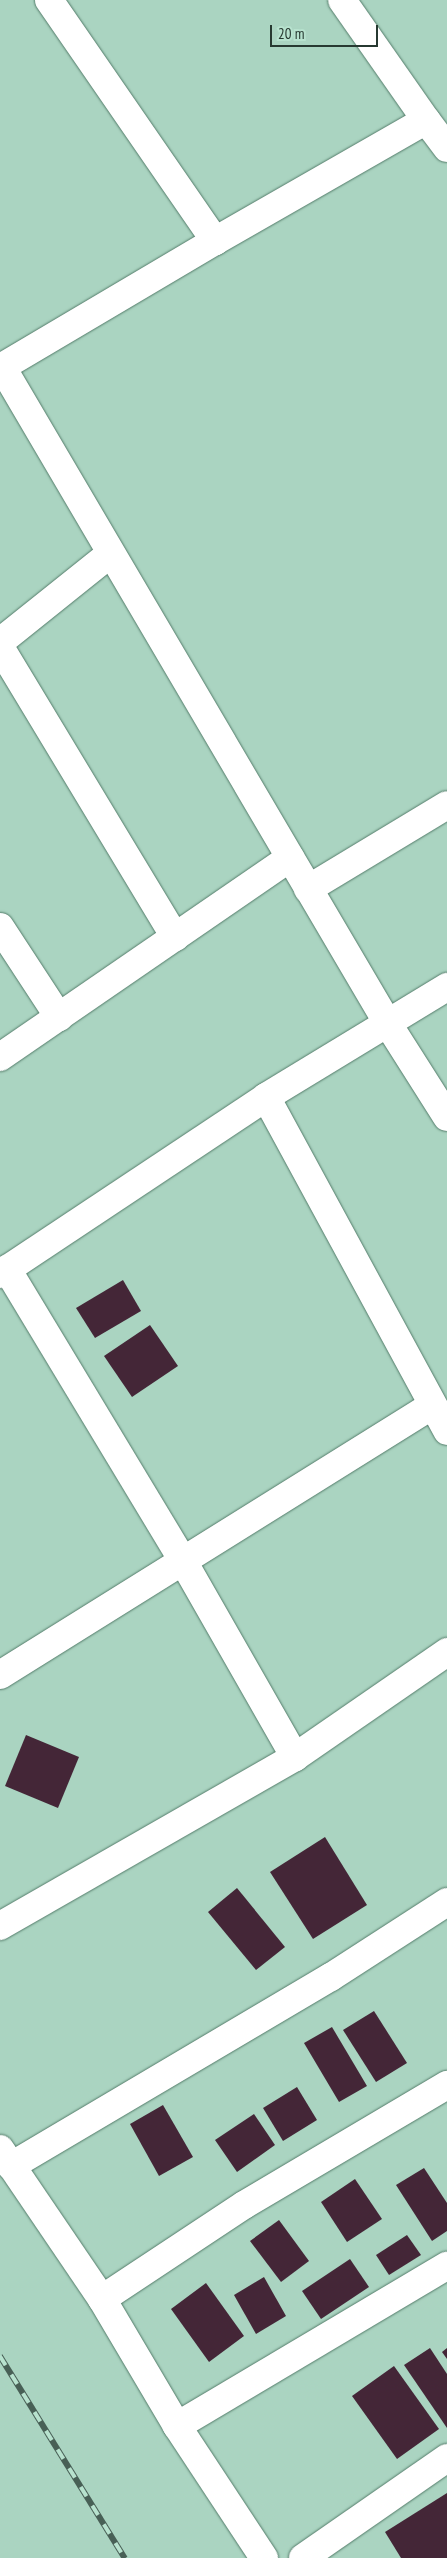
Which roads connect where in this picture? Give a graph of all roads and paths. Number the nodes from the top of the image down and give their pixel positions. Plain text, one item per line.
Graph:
1 (49, 0) edge
2 (342, 0) edge
3 (426, 120) junction
4 (447, 148) edge
5 (215, 241) junction
6 (1, 366) edge
7 (110, 554) junction
8 (0, 642) edge
9 (0, 647) edge
10 (447, 805) edge
11 (290, 858) junction
12 (308, 889) junction
13 (0, 927) edge
14 (175, 937) junction
15 (447, 987) edge
16 (58, 1017) junction
17 (388, 1024) junction
18 (0, 1057) edge
19 (266, 1097) junction
20 (447, 1117) edge
21 (4, 1272) edge
22 (431, 1406) junction
23 (447, 1431) edge
24 (183, 1561) junction
25 (447, 1652) edge
26 (0, 1675) edge
27 (295, 1757) junction
28 (447, 1902) edge
29 (0, 1926) edge
30 (447, 2085) edge
31 (5, 2158) edge
32 (447, 2266) edge
33 (102, 2298) junction
34 (177, 2426) junction
35 (447, 2458) edge
36 (264, 2558) edge
37 (303, 2558) edge

1 - 5 street
2 - 3 street
3 - 4 street
3 - 5 street
5 - 6 street
6 - 7 street
7 - 8 street
7 - 11 street
9 - 14 street
10 - 12 street
11 - 12 street
11 - 14 street
12 - 17 street
13 - 16 street
14 - 16 street
15 - 17 street
16 - 18 street
17 - 19 street
17 - 20 street
19 - 21 street
19 - 22 street
21 - 24 street
22 - 23 street
22 - 24 street
24 - 26 street
24 - 27 street
25 - 27 street
27 - 29 street
28 - 31 street
30 - 33 street
31 - 33 street
32 - 34 street
33 - 34 street
34 - 36 street
35 - 37 street

